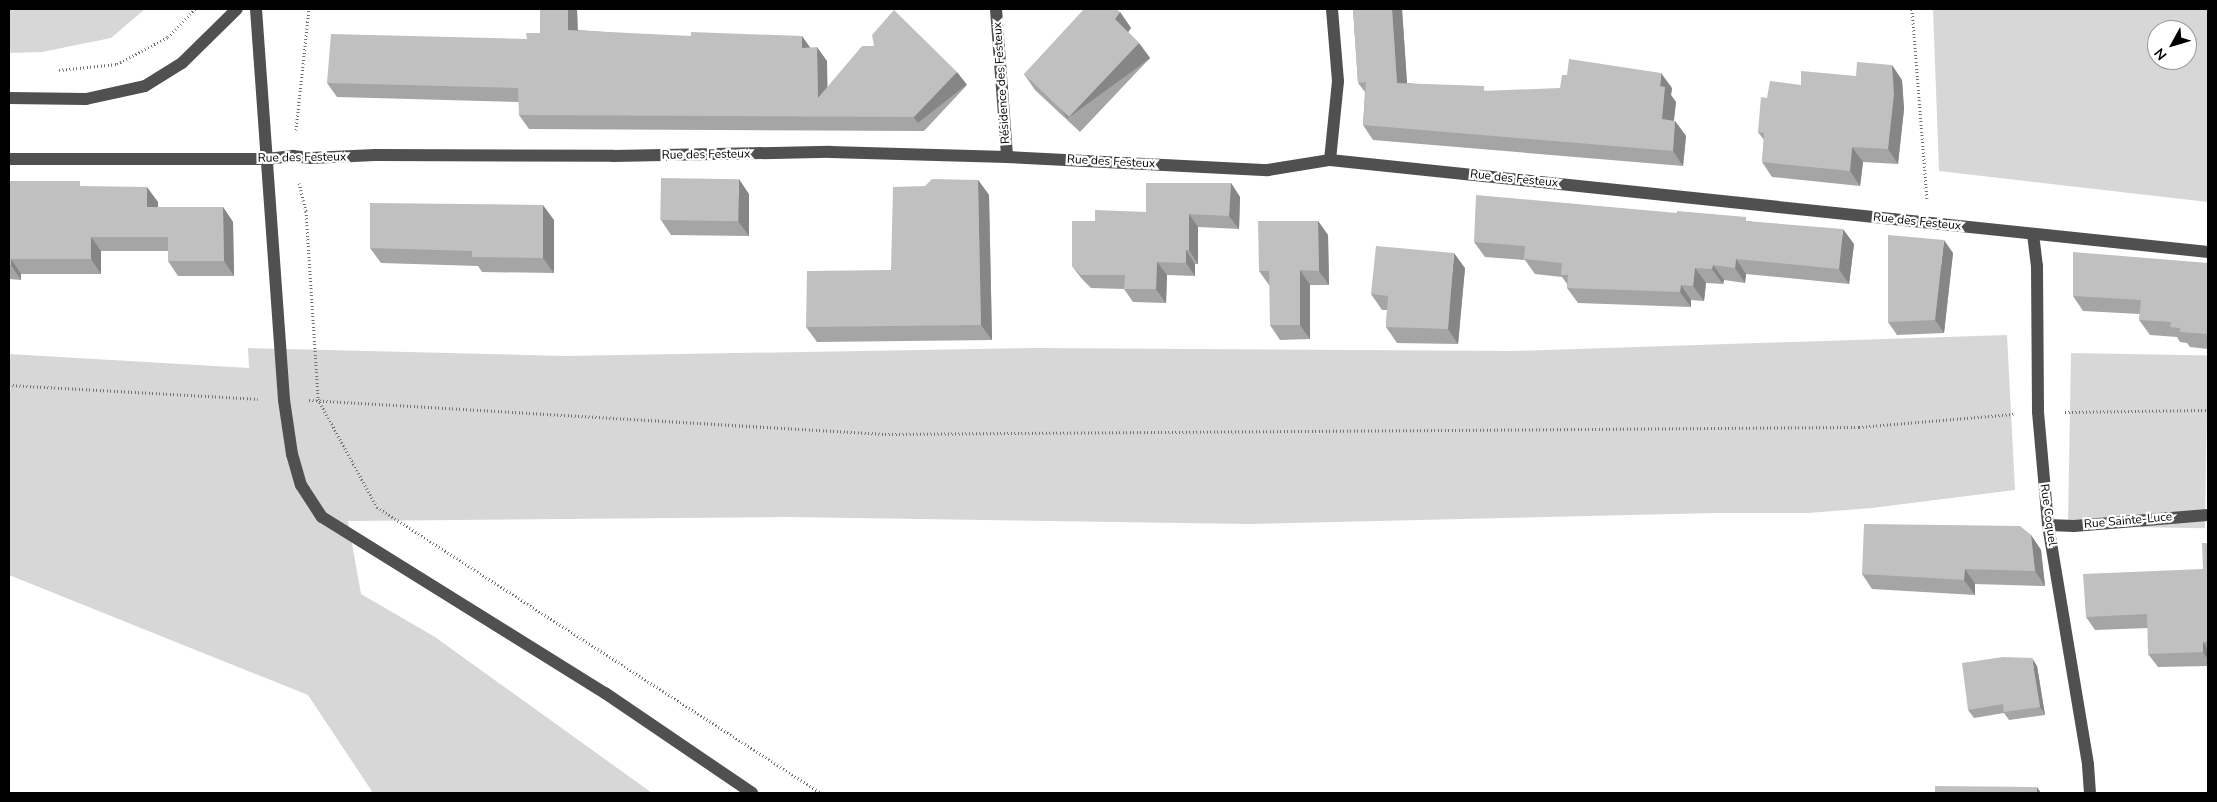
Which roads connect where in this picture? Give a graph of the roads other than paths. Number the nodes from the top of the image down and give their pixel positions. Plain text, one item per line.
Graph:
1 (237, 9) edge
2 (256, 9) edge
3 (996, 9) edge
4 (1332, 9) edge
5 (9, 98) edge
6 (1007, 157) junction
7 (9, 159) edge
8 (267, 159) junction
9 (1330, 160) junction
10 (2033, 234) junction
11 (2208, 252) edge
12 (2208, 515) edge
13 (2048, 525) junction
14 (752, 793) edge
15 (2090, 793) edge

1 - 5 street
2 - 8 street
3 - 6 street, Résidence des Festeux
4 - 9 street
6 - 8 street, Rue des Festeux
6 - 9 street, Rue des Festeux
7 - 8 street, Rue des Festeux
8 - 14 street
9 - 10 street, Rue des Festeux
10 - 11 street, Rue des Festeux
10 - 13 street, Rue Coquel
12 - 13 street, Rue Sainte-Luce
13 - 15 street, Rue Coquel

